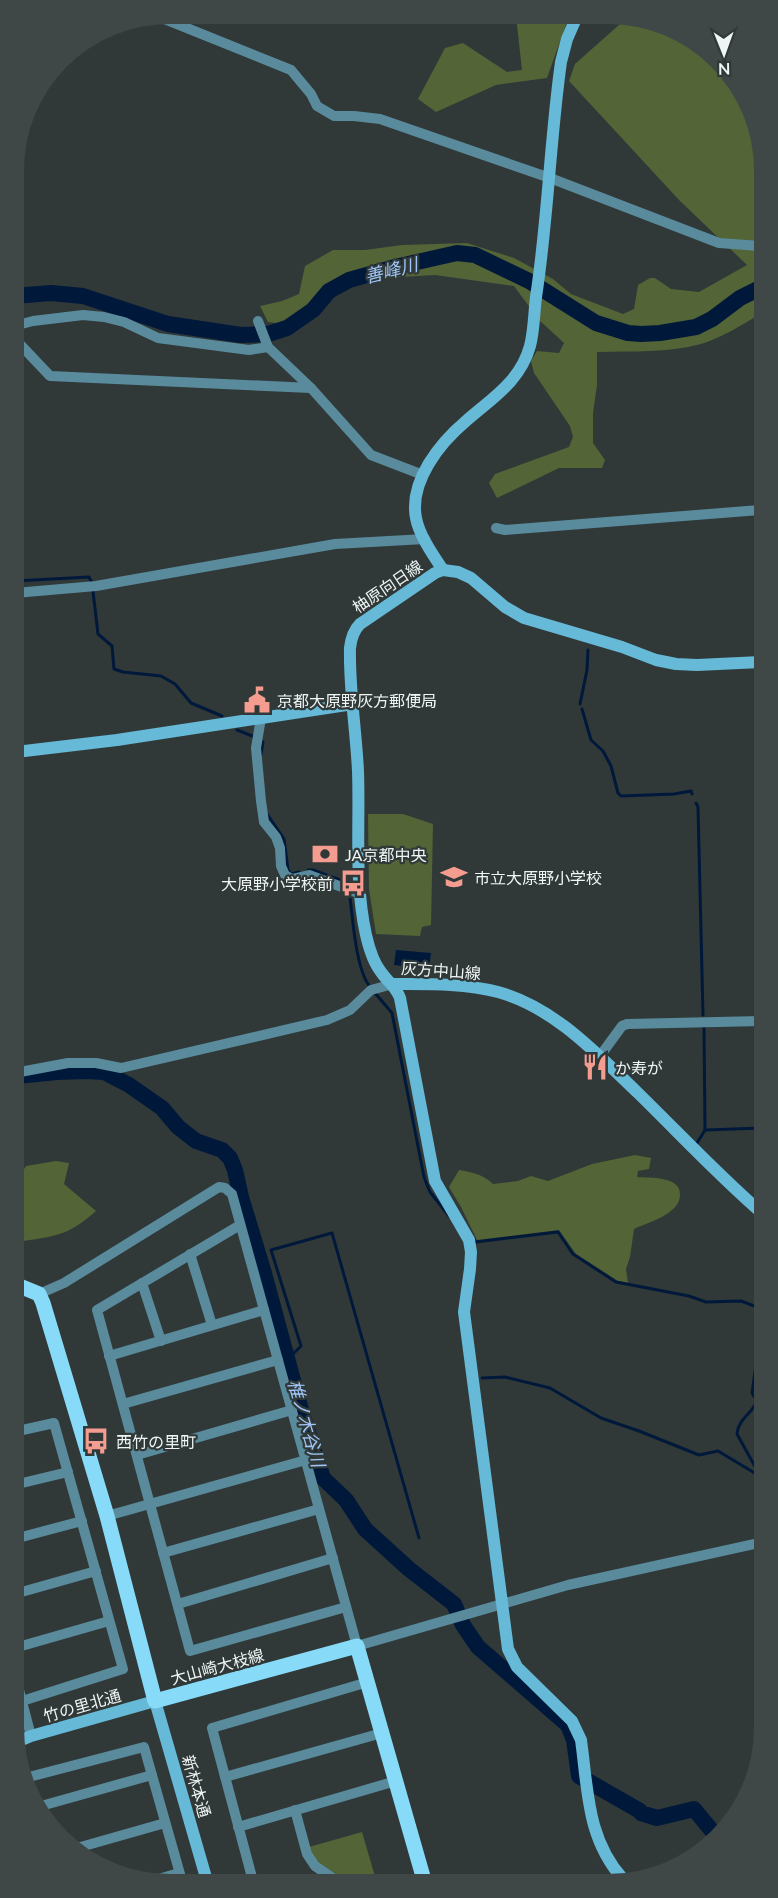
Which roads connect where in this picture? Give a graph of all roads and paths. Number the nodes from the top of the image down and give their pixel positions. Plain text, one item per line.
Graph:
1 (177, 24) edge
2 (574, 24) edge
3 (550, 178) junction
4 (754, 246) edge
5 (258, 321) dead end
6 (24, 323) edge
7 (267, 345) junction
8 (24, 349) edge
9 (311, 388) junction
10 (423, 475) junction
11 (754, 510) edge
12 (496, 528) dead end
13 (425, 539) junction
14 (443, 570) junction
15 (24, 592) edge
16 (754, 662) edge
17 (352, 704) junction
18 (261, 718) junction
19 (24, 751) edge
20 (361, 894) junction
21 (393, 984) junction
22 (754, 1021) edge
23 (600, 1056) junction
24 (24, 1071) edge
25 (754, 1205) edge
26 (240, 1225) junction
27 (190, 1254) junction
28 (142, 1283) junction
29 (24, 1288) edge
30 (39, 1294) junction
31 (24, 1295) edge
32 (264, 1310) junction
33 (212, 1325) junction
34 (161, 1341) junction
35 (109, 1356) junction
36 (278, 1360) junction
37 (123, 1404) junction
38 (292, 1410) junction
39 (24, 1430) edge
40 (136, 1455) junction
41 (306, 1460) junction
42 (68, 1472) junction
43 (24, 1483) edge
44 (150, 1503) junction
45 (319, 1509) junction
46 (107, 1516) junction
47 (82, 1521) junction
48 (24, 1536) edge
49 (754, 1544) edge
50 (164, 1553) junction
51 (333, 1558) junction
52 (96, 1571) junction
53 (24, 1591) edge
54 (178, 1604) junction
55 (501, 1605) junction
56 (346, 1607) junction
57 (110, 1621) junction
58 (24, 1645) edge
59 (357, 1646) junction
60 (368, 1682) junction
61 (24, 1697) edge
62 (155, 1701) junction
63 (24, 1714) edge
64 (382, 1733) junction
65 (31, 1736) junction
66 (25, 1739) edge
67 (152, 1775) junction
68 (32, 1776) edge
69 (225, 1777) junction
70 (396, 1781) junction
71 (46, 1805) edge
72 (295, 1810) junction
73 (165, 1823) junction
74 (238, 1827) junction
75 (84, 1846) edge
76 (618, 1873) edge
77 (180, 1874) edge
78 (205, 1874) edge
79 (251, 1874) edge
80 (327, 1874) edge
81 (422, 1874) edge

1 - 3 street
2 - 3 street
3 - 4 street
3 - 10 street
5 - 7 street
6 - 7 street
7 - 9 street
8 - 9 street
9 - 10 street
10 - 13 street
11 - 12 street
13 - 14 street
13 - 15 street
14 - 16 street, 柚原向日線
14 - 17 street, 柚原向日線
17 - 18 street
17 - 20 street, 灰方中山線
18 - 19 street
18 - 20 street
20 - 21 street, 灰方中山線
21 - 23 street, 灰方中山線
21 - 24 street
21 - 55 street
22 - 23 street
23 - 25 street, 灰方中山線
26 - 27 street
26 - 30 street
26 - 32 street
27 - 28 street
27 - 33 street
28 - 34 street
28 - 35 street
29 - 30 main road
30 - 31 main road
30 - 46 main road, 大山崎大枝線
32 - 33 street
32 - 36 street
33 - 34 street
34 - 35 street
35 - 37 street
36 - 37 street
36 - 38 street
37 - 40 street
38 - 40 street
38 - 41 street
39 - 42 street
40 - 44 street
41 - 44 street
41 - 45 street
42 - 43 street
42 - 47 street
44 - 46 street
44 - 50 street
45 - 50 street
45 - 51 street
46 - 62 main road, 大山崎大枝線
47 - 48 street
47 - 52 street
49 - 55 street
50 - 54 street
51 - 54 street
51 - 56 street
52 - 53 street
52 - 57 street
54 - 56 street
55 - 59 street
55 - 76 street
56 - 59 street
57 - 58 street
57 - 61 street
59 - 60 main road
59 - 62 main road, 大山崎大枝線
60 - 64 main road
60 - 69 street
62 - 65 street, 竹の里北通
62 - 78 street, 新林本通
63 - 65 street
64 - 69 street
64 - 70 main road
65 - 66 street, 竹の里北通
67 - 68 street
67 - 71 street
67 - 73 street
69 - 74 street
70 - 72 street
70 - 81 main road
72 - 74 street
72 - 80 street
73 - 75 street
73 - 77 street
74 - 79 street

